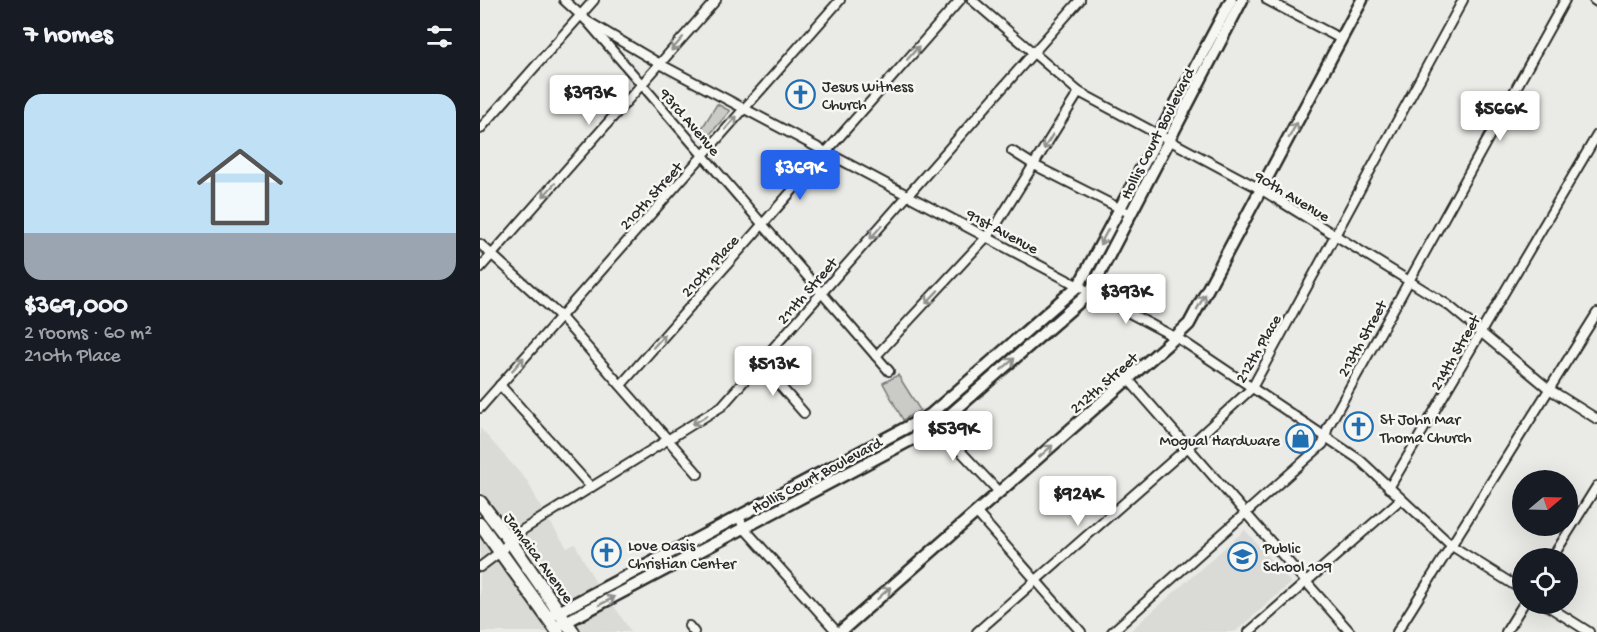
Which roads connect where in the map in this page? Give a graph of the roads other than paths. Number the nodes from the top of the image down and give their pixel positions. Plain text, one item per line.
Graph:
1 (564, 0) edge
2 (594, 0) edge
3 (716, 0) edge
4 (840, 0) edge
5 (960, 0) edge
6 (972, 0) edge
7 (1080, 0) edge
8 (1231, 0) edge
9 (1242, 0) edge
10 (1267, 0) edge
11 (1362, 0) edge
12 (1463, 0) edge
13 (1565, 0) edge
14 (580, 15) junction
15 (587, 21) junction
16 (1216, 39) junction
17 (1341, 39) junction
18 (1033, 53) junction
19 (660, 64) junction
20 (1192, 85) junction
21 (642, 86) junction
22 (1079, 92) junction
23 (744, 108) junction
24 (480, 129) edge
25 (1158, 135) junction
26 (1597, 135) edge
27 (1170, 142) junction
28 (1012, 151) dead end
29 (826, 152) junction
30 (703, 155) junction
31 (1034, 165) junction
32 (1262, 190) junction
33 (908, 195) junction
34 (1119, 208) junction
35 (1131, 214) junction
36 (764, 224) junction
37 (1335, 236) junction
38 (987, 237) junction
39 (480, 244) edge
40 (492, 254) junction
41 (480, 268) edge
42 (1408, 281) junction
43 (1079, 285) junction
44 (1090, 292) junction
45 (822, 293) junction
46 (1597, 313) edge
47 (560, 316) junction
48 (1033, 325) junction
49 (1480, 333) junction
50 (1041, 335) junction
51 (1176, 338) junction
52 (876, 356) junction
53 (760, 363) junction
54 (889, 371) dead end
55 (981, 371) junction
56 (1128, 379) junction
57 (990, 380) junction
58 (500, 385) junction
59 (621, 385) junction
60 (1252, 388) junction
61 (1549, 389) junction
62 (480, 408) edge
63 (804, 413) dead end
64 (930, 415) junction
65 (1597, 419) edge
66 (937, 426) junction
67 (1325, 437) junction
68 (668, 439) junction
69 (869, 447) junction
70 (1188, 447) junction
71 (877, 459) junction
72 (698, 474) dead end
73 (806, 480) junction
74 (1597, 486) edge
75 (591, 487) junction
76 (1389, 488) junction
77 (999, 492) junction
78 (813, 493) junction
79 (1401, 499) junction
80 (480, 502) edge
81 (976, 512) junction
82 (1246, 514) junction
83 (739, 517) junction
84 (480, 524) edge
85 (744, 528) junction
86 (692, 540) junction
87 (510, 541) junction
88 (1452, 546) junction
89 (1558, 548) edge
90 (500, 552) junction
91 (699, 552) junction
92 (643, 566) junction
93 (480, 567) edge
94 (651, 578) junction
95 (1036, 580) junction
96 (1306, 582) junction
97 (1512, 584) edge
98 (1517, 614) edge
99 (1560, 614) edge
100 (560, 624) edge
101 (839, 632) edge
102 (977, 632) edge
103 (1081, 632) edge
104 (1112, 632) edge
105 (1249, 632) edge
106 (1350, 632) edge
107 (1397, 632) edge
108 (1506, 632) edge
109 (1589, 632) edge

1 - 14 street, 93rd Avenue
2 - 14 street
3 -> 19 street
4 - 23 street, 210th Street
29 -> 5 street, 210th Place
6 - 18 street, 90th Avenue
7 - 18 street, 211th Street
8 - 16 main road, Hollis Court Boulevard
9 - 16 main road, Hollis Court Boulevard
10 - 17 street
11 - 17 main road, 212th Street
12 - 37 street, 212th Place
13 - 42 street, 213th Street
14 - 15 street, 93rd Avenue
14 - 24 street
15 - 19 street, 91st Avenue
15 - 21 street, 93rd Avenue
16 - 20 main road, Hollis Court Boulevard
32 -> 17 main road, 212th Street
18 - 22 street, 90th Avenue
18 - 33 street, 211th Street
19 - 21 street
19 - 23 street, 91st Avenue
20 - 25 main road, Hollis Court Boulevard
20 - 27 main road, Hollis Court Boulevard
21 - 30 street, 93rd Avenue
21 -> 40 street
22 - 25 street, 90th Avenue
22 -> 31 street
23 - 29 street, 91st Avenue
30 -> 23 street, 210th Street
25 - 27 street, 90th Avenue
25 - 34 main road, Hollis Court Boulevard
26 - 49 street, 214th Street
27 - 32 street, 90th Avenue
27 - 35 main road, Hollis Court Boulevard
28 - 31 street
29 - 33 street, 91st Avenue
29 - 36 street, 210th Place
30 - 36 street, 93rd Avenue
30 - 47 street, 210th Street
31 - 34 street
31 - 38 street
32 - 37 street, 90th Avenue
51 -> 32 main road, 212th Street
33 - 38 street, 91st Avenue
33 -> 45 street, 211th Street
34 - 35 street
34 -> 43 main road, Hollis Court Boulevard
35 - 44 main road, Hollis Court Boulevard
36 - 45 street, 93rd Avenue
59 -> 36 street, 210th Place
37 - 42 street, 90th Avenue
37 - 60 street, 212th Place
38 - 43 street, 91st Avenue
38 -> 52 street
39 - 40 street
40 - 41 street
40 - 47 street
42 - 49 street, 90th Avenue
42 - 67 street, 213th Street
43 - 44 street, 91st Avenue
43 - 48 main road, Hollis Court Boulevard
44 - 50 main road, Hollis Court Boulevard
44 - 51 street, 91st Avenue
45 - 52 street, 93rd Avenue
45 - 53 street, 211th Street
46 - 61 street
58 -> 47 street, 210th Street
47 - 59 street
48 - 50 main road
48 - 55 main road, Hollis Court Boulevard
49 - 61 street, 90th Avenue
49 - 76 street, 214th Street
57 -> 50 main road, Hollis Court Boulevard
51 - 56 main road, 212th Street
51 - 60 street, 91st Avenue
52 - 54 street, 93rd Avenue
53 - 63 street
53 -> 68 street, 211th Street
55 - 57 main road
55 - 64 main road, Hollis Court Boulevard
56 - 70 street
77 -> 56 main road, 212th Street
57 - 66 main road, Hollis Court Boulevard
58 - 62 street, 210th Street
58 - 75 street
59 - 68 street
60 - 67 street, 91st Avenue
60 - 70 street, 212th Place
61 - 65 street, 90th Avenue
61 - 88 street
64 - 66 street
64 - 69 main road, Hollis Court Boulevard
66 - 71 main road, Hollis Court Boulevard
66 - 77 street
67 - 76 street, 91st Avenue
67 - 82 street, 213th Street
68 - 72 street
68 - 75 street, 211th Street
69 - 71 main road
69 - 73 main road, Hollis Court Boulevard
70 - 82 street
70 - 95 street, 212th Place
71 - 78 main road, Hollis Court Boulevard
73 - 78 main road
73 - 83 main road, Hollis Court Boulevard
74 - 89 street
75 - 87 street, 211th Street
76 - 79 street
77 - 81 main road, 212th Street
78 - 85 main road, Hollis Court Boulevard
79 - 88 street
79 - 96 street
80 - 87 main road, Jamaica Avenue
81 - 95 street
101 -> 81 main road, 212th Street
82 - 96 street
82 - 104 street, 213th Street
83 - 85 street
83 - 86 main road, Hollis Court Boulevard
84 - 90 main road, Jamaica Avenue
85 - 91 main road, Hollis Court Boulevard
85 - 101 street
86 - 91 main road
86 - 92 main road, Hollis Court Boulevard
87 - 90 street, 211th Street
87 - 100 main road, Jamaica Avenue
88 - 97 street
88 - 107 street
90 - 93 street, 211th Street
90 - 100 main road, Jamaica Avenue
91 - 94 main road, Hollis Court Boulevard
92 - 94 main road
92 - 100 main road, Hollis Court Boulevard
100 -> 94 main road, Hollis Court Boulevard
95 - 102 street, 212th Place
95 - 103 street
96 - 105 street
96 - 106 street
98 - 108 street
99 - 109 street

